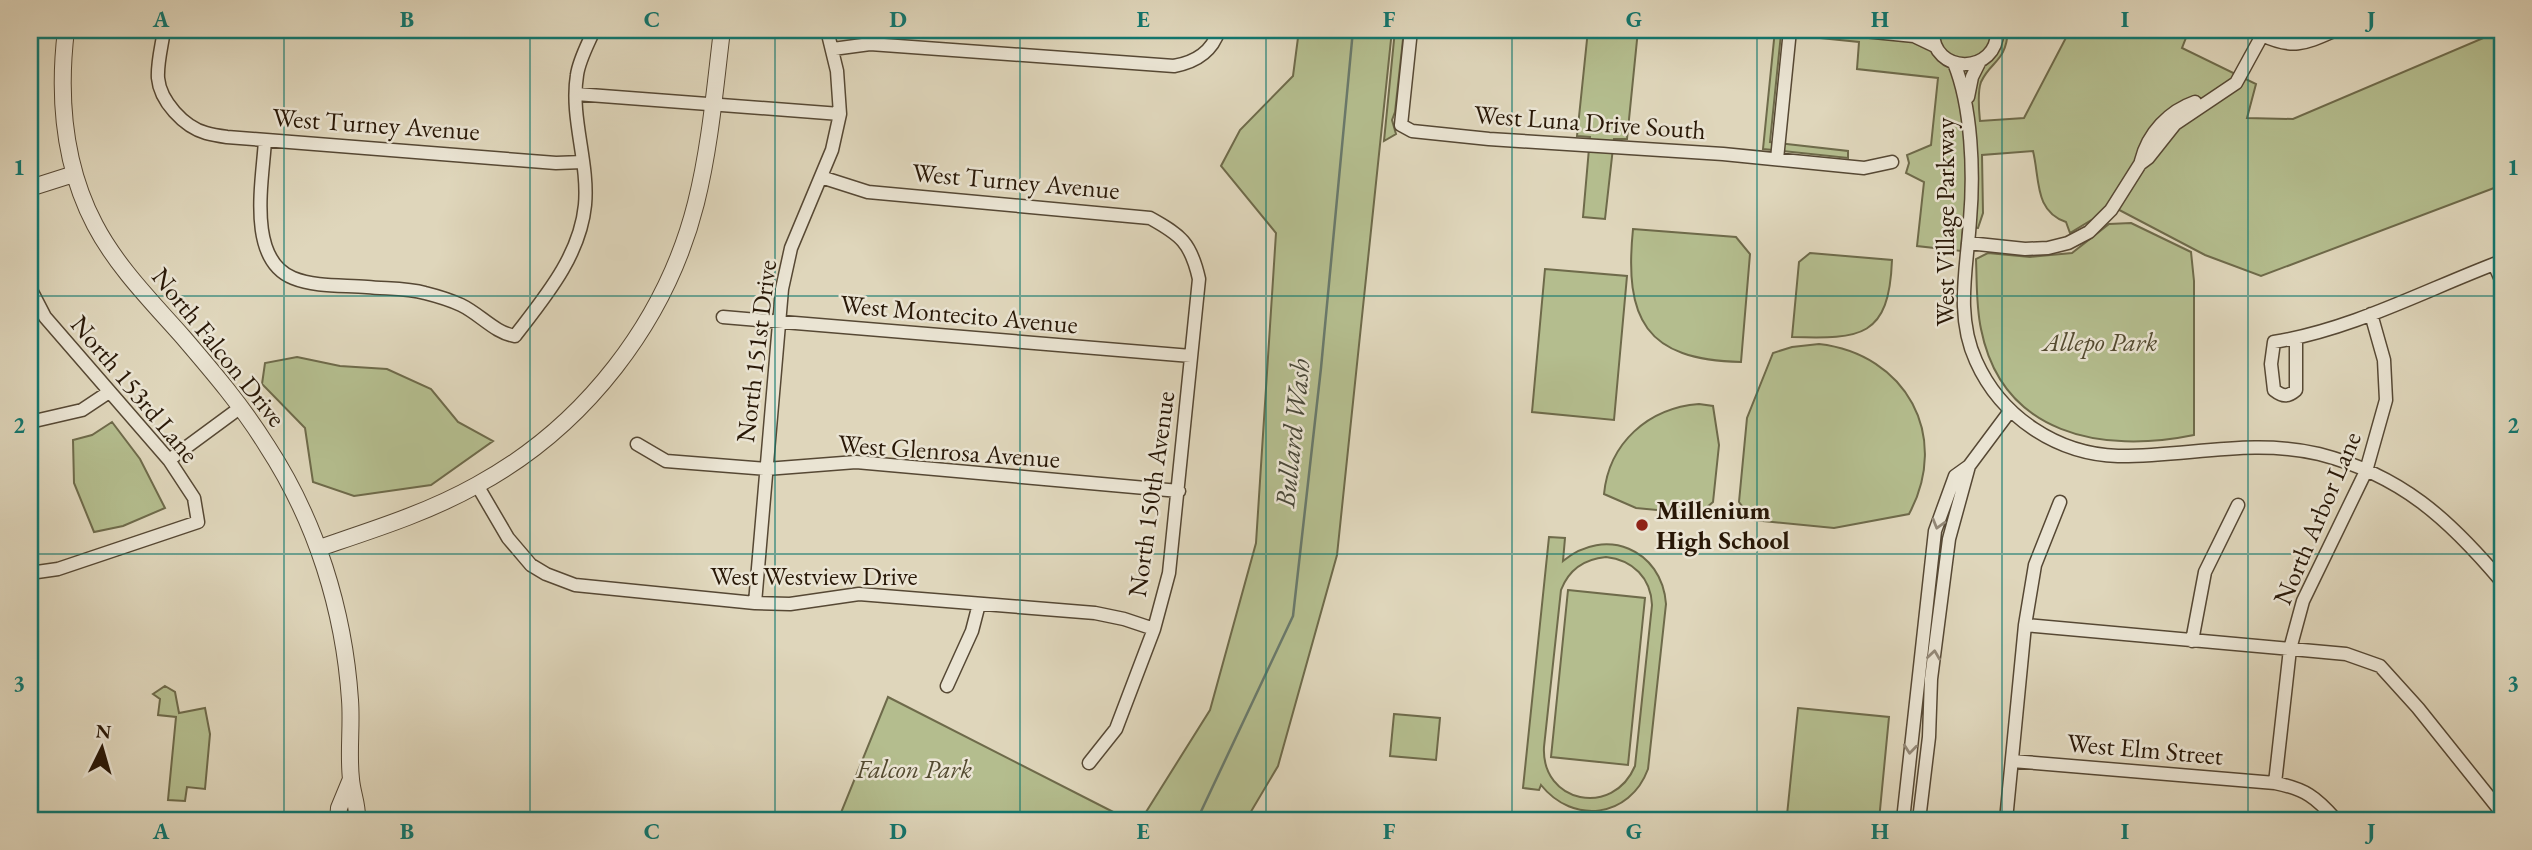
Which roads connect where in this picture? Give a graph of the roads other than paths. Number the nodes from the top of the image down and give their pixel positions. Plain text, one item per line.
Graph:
1 (66, 30) edge
2 (164, 30) edge
3 (594, 30) edge
4 (722, 30) edge
5 (827, 30) edge
6 (1219, 30) edge
7 (1411, 30) edge
8 (1790, 30) edge
9 (1854, 30) edge
10 (1933, 30) edge
11 (1997, 30) edge
12 (2336, 30) edge
13 (2264, 32) edge
14 (1935, 46) junction
15 (833, 49) junction
16 (1980, 61) junction
17 (1954, 63) junction
18 (576, 94) junction
19 (1967, 101) junction
20 (712, 105) junction
21 (840, 114) junction
22 (265, 140) junction
23 (1777, 159) junction
24 (583, 162) junction
25 (1892, 162) dead end
26 (74, 174) junction
27 (821, 177) junction
28 (30, 188) edge
29 (1968, 243) junction
30 (1194, 256) joint
31 (2498, 262) edge
32 (2502, 282) edge
33 (30, 288) edge
34 (2371, 314) junction
35 (723, 317) dead end
36 (779, 322) junction
37 (2296, 339) dead end
38 (1191, 356) junction
39 (109, 392) junction
40 (241, 407) junction
41 (2010, 411) junction
42 (30, 422) edge
43 (637, 444) dead end
44 (169, 460) junction
45 (1969, 466) junction
46 (766, 469) junction
47 (2366, 471) junction
48 (477, 485) junction
49 (1179, 491) junction
50 (2060, 502) dead end
51 (2238, 505) dead end
52 (318, 548) junction
53 (30, 573) edge
54 (2502, 582) edge
55 (1928, 587) junction
56 (1943, 590) junction
57 (755, 603) junction
58 (979, 604) junction
59 (2025, 625) junction
60 (1154, 629) junction
61 (2192, 641) junction
62 (2290, 649) junction
63 (947, 687) dead end
64 (2012, 761) junction
65 (1089, 763) dead end
66 (351, 779) junction
67 (2275, 783) junction
68 (2502, 813) edge
69 (338, 820) edge
70 (357, 820) edge
71 (1903, 820) edge
72 (1919, 820) edge
73 (2006, 820) edge
74 (2336, 820) edge

1 - 26 street, North Falcon Drive
2 - 22 street, West Turney Avenue
3 - 18 street
4 - 20 street
5 - 15 street, North 151st Drive
6 - 15 street
7 - 23 street, West Luna Drive South
8 - 23 street
9 - 14 street
10 - 14 street
11 - 16 street, West Village Parkway
12 - 13 street
13 - 29 street
14 - 17 street
15 - 21 street, North 151st Drive
16 - 17 street
16 - 19 street, West Village Parkway
17 - 19 street, West Village Parkway
18 - 20 street
18 - 24 street
19 - 29 street, West Village Parkway
20 - 21 street
20 - 48 street
21 - 27 street, North 151st Drive
22 - 24 street, West Turney Avenue
22 - 24 street
23 - 25 street, West Luna Drive South
26 - 28 street
26 - 40 street, North Falcon Drive
27 - 30 street, West Turney Avenue
27 - 36 street, North 151st Drive
29 - 41 street, West Village Parkway
30 - 38 street, North 150th Avenue
31 - 32 street
31 - 34 street
33 - 39 street, North 153rd Lane
34 - 37 street
34 - 47 street, North Arbor Lane
35 - 36 street, West Montecito Avenue
36 - 38 street, West Montecito Avenue
36 - 46 street, North 151st Drive
38 - 49 street, North 150th Avenue
39 - 42 street
39 - 44 street, North 153rd Lane
40 - 44 street
40 - 52 street, North Falcon Drive
41 - 45 street
41 - 47 street, West Village Parkway
43 - 46 street, West Glenrosa Avenue
44 - 53 street, North 153rd Lane
45 -> 55 street
45 - 56 street
46 - 49 street, West Glenrosa Avenue
46 - 57 street, North 151st Drive
47 - 54 street, West Village Parkway
47 - 62 street, North Arbor Lane
48 - 52 street
48 - 57 street, West Westview Drive
49 - 60 street, North 150th Avenue
50 - 59 street
51 - 61 street
52 - 66 street, North Falcon Drive
55 - 56 street
55 -> 71 street
72 -> 56 street
57 - 58 street, West Westview Drive
58 - 60 street, West Westview Drive
58 - 63 street
59 - 61 street
59 - 64 street
60 - 65 street, North 150th Avenue
61 - 62 street
62 - 67 street, North Arbor Lane
62 - 68 street
64 - 67 street, West Elm Street
64 - 73 street
66 - 69 street, North Falcon Drive
66 - 70 street, North Falcon Drive
67 - 74 street, West Elm Street

